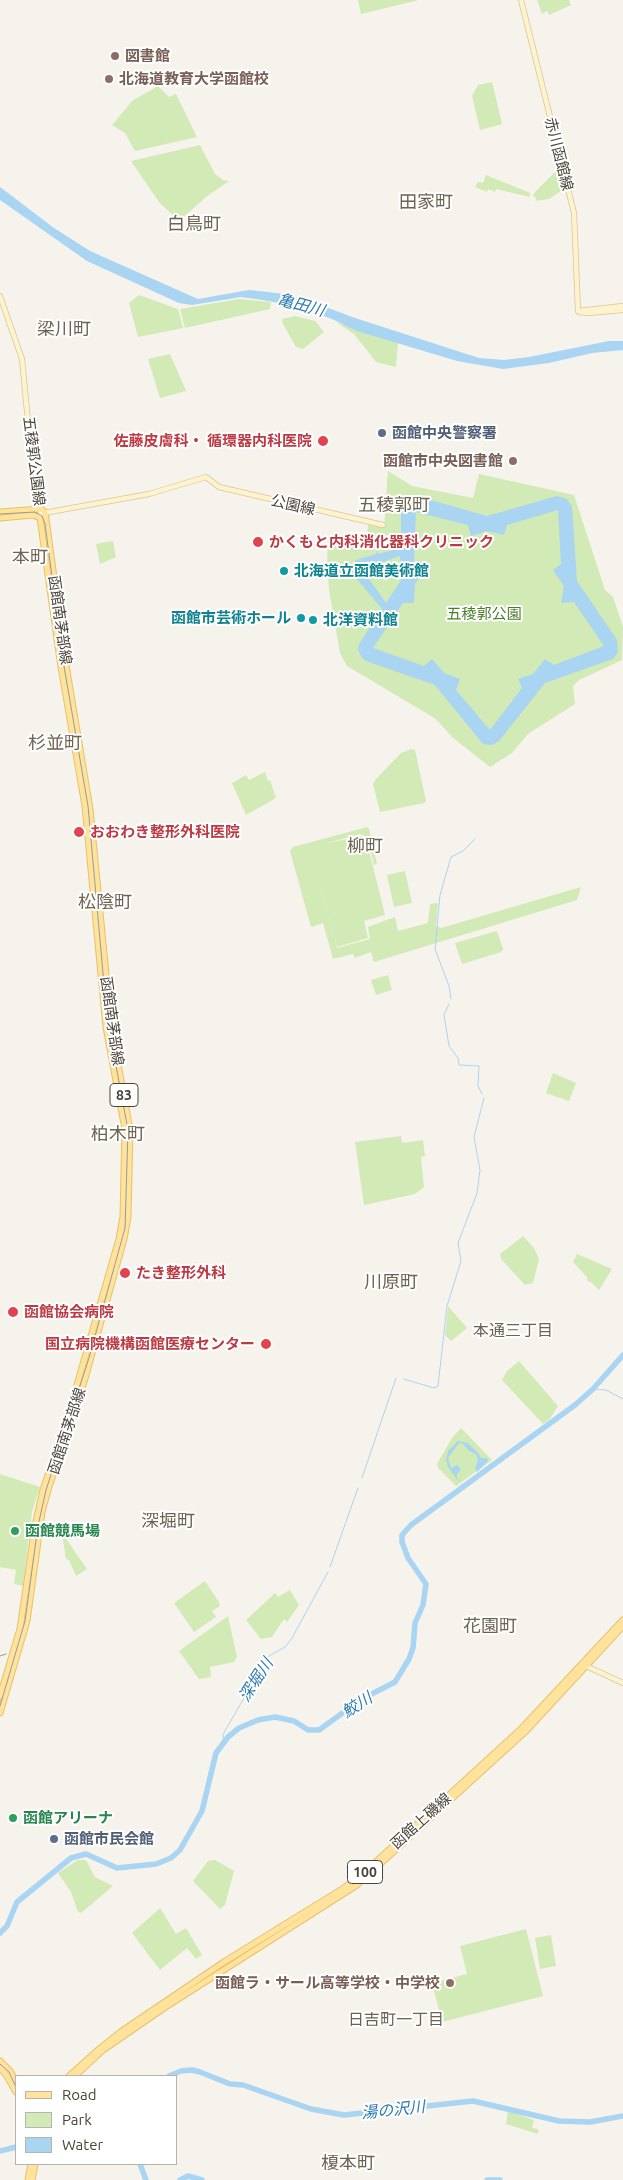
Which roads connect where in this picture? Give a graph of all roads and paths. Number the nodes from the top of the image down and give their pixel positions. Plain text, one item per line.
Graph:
1 (521, 0) edge
2 (0, 296) edge
3 (623, 306) edge
4 (623, 310) edge
5 (578, 312) junction
6 (206, 478) joint
7 (43, 510) junction
8 (0, 512) edge
9 (0, 518) edge
10 (40, 518) junction
11 (382, 525) dead end
12 (623, 1620) edge
13 (623, 1626) edge
14 (584, 1665) junction
15 (623, 1683) edge
16 (0, 1696) edge
17 (0, 1713) edge
18 (0, 2062) edge
19 (0, 2068) edge
20 (69, 2075) edge
21 (75, 2075) edge
22 (15, 2080) edge
23 (15, 2090) edge
24 (31, 2165) edge
25 (35, 2165) edge
26 (28, 2180) edge
27 (32, 2180) edge

1 - 5 main road, 赤川函館線
2 - 7 main road, 五稜郭公園線
3 - 5 main road
4 - 5 main road
6 - 7 main road, 五稜郭公園線
6 - 11 main road, 公園線
7 - 8 main road
7 - 10 main road, 五稜郭公園線
7 - 17 main road, 函館南茅部線 / 83
9 - 10 main road
10 - 16 main road, 函館南茅部線 / 83
12 - 14 main road, 函館上磯線 / 100
13 - 14 main road, 函館上磯線 / 100
14 - 15 main road
14 - 20 main road, 函館上磯線 / 100
14 - 21 main road, 函館上磯線 / 100
18 - 22 main road
19 - 23 main road
24 - 26 main road
25 - 27 main road

